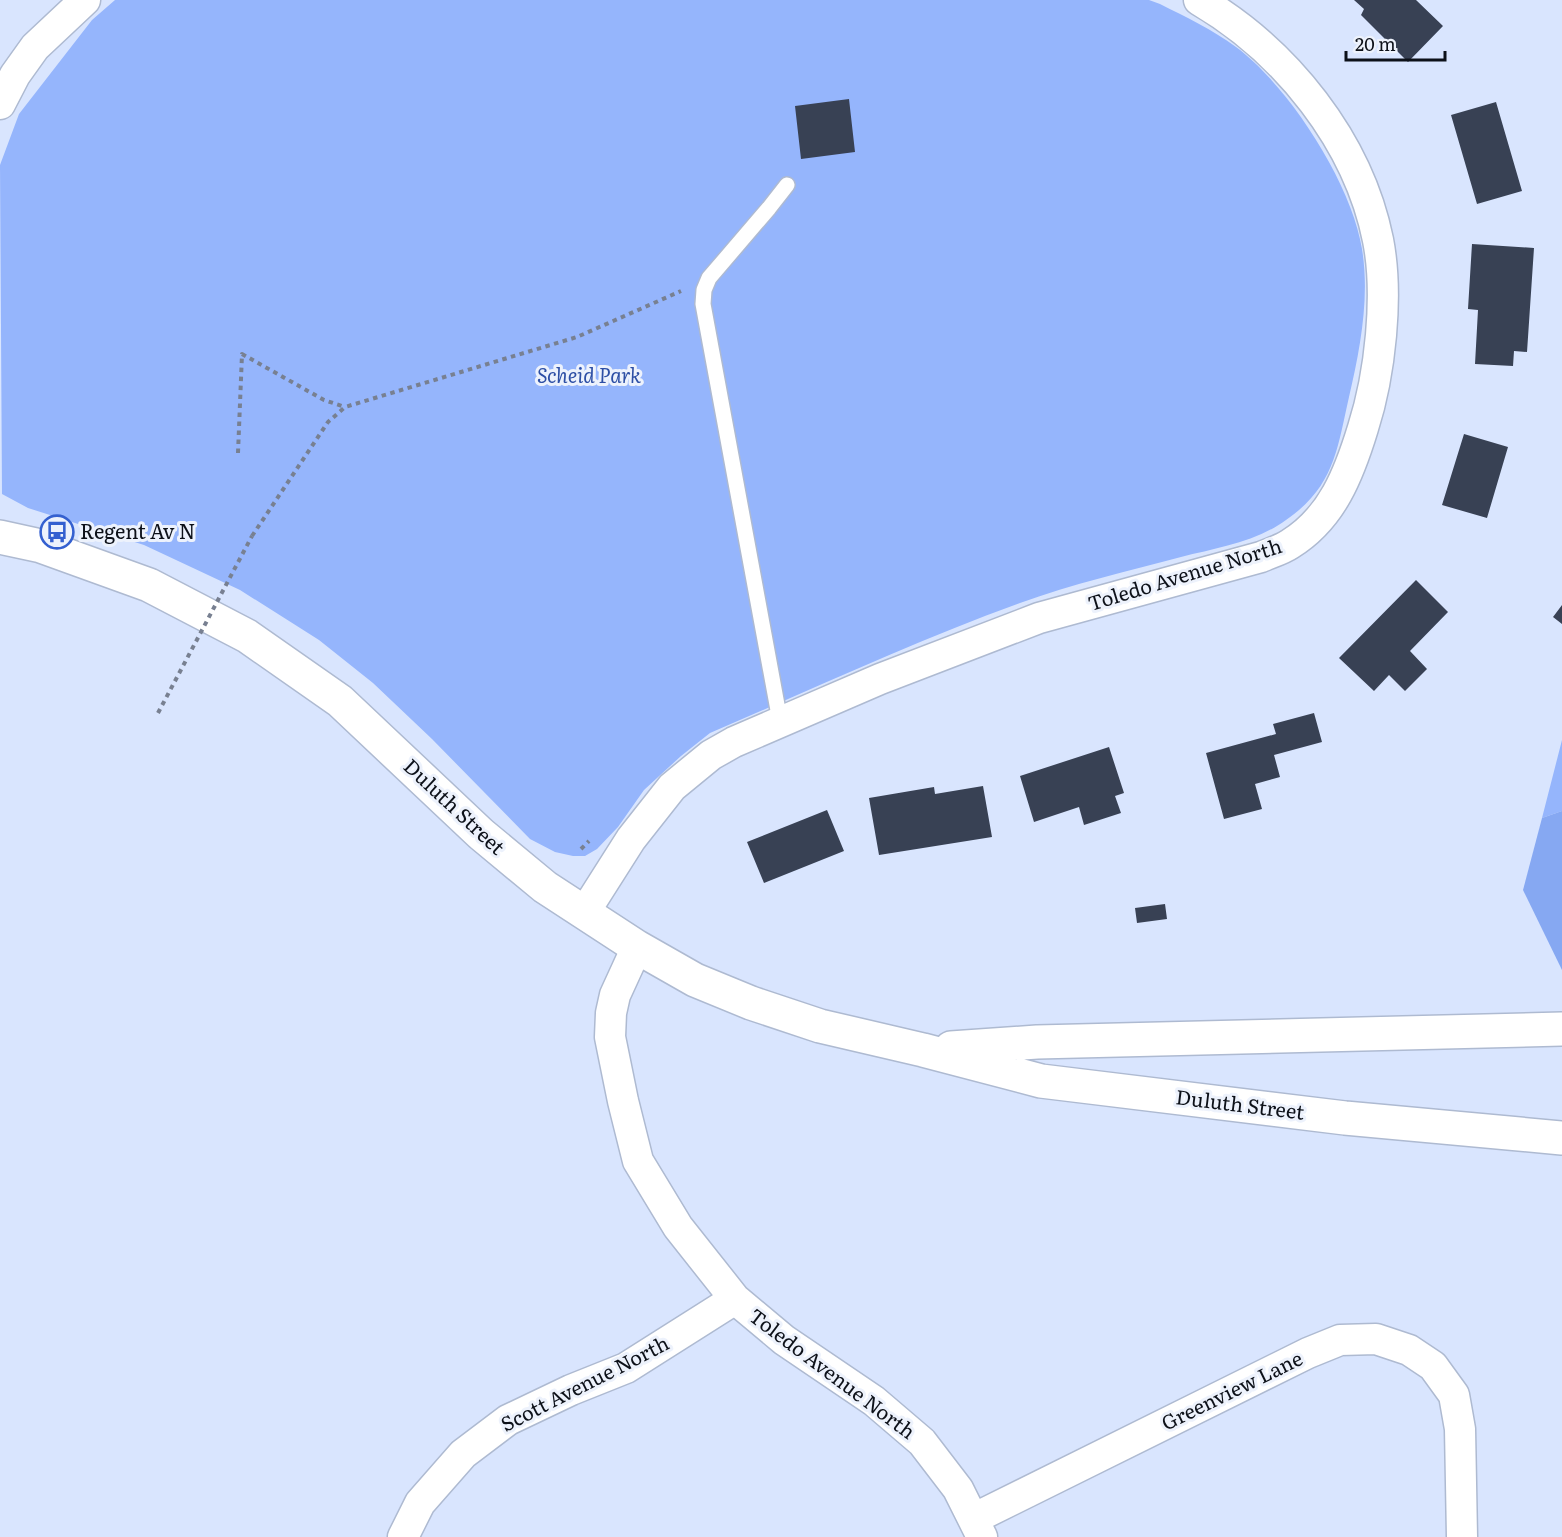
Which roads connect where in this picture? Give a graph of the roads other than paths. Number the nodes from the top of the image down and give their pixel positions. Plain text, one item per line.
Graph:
1 (85, 0) edge
2 (1199, 0) edge
3 (0, 104) edge
4 (787, 185) dead end
5 (0, 537) edge
6 (780, 721) junction
7 (584, 913) junction
8 (637, 947) junction
9 (1562, 1029) edge
10 (923, 1050) junction
11 (1562, 1138) edge
12 (735, 1299) junction
13 (977, 1528) edge
14 (403, 1537) edge
15 (1462, 1537) edge

1 - 3 street
2 - 6 street, Toledo Avenue North
4 - 6 lane
5 - 7 street, Duluth Street
6 - 7 street, Toledo Avenue North
7 - 8 street, Duluth Street
8 - 10 street, Duluth Street
8 - 12 street, Toledo Avenue North
9 - 10 street, Duluth Street
10 - 11 street, Duluth Street
12 - 13 street, Toledo Avenue North
12 - 14 street, Scott Avenue North
13 - 15 street, Greenview Lane

